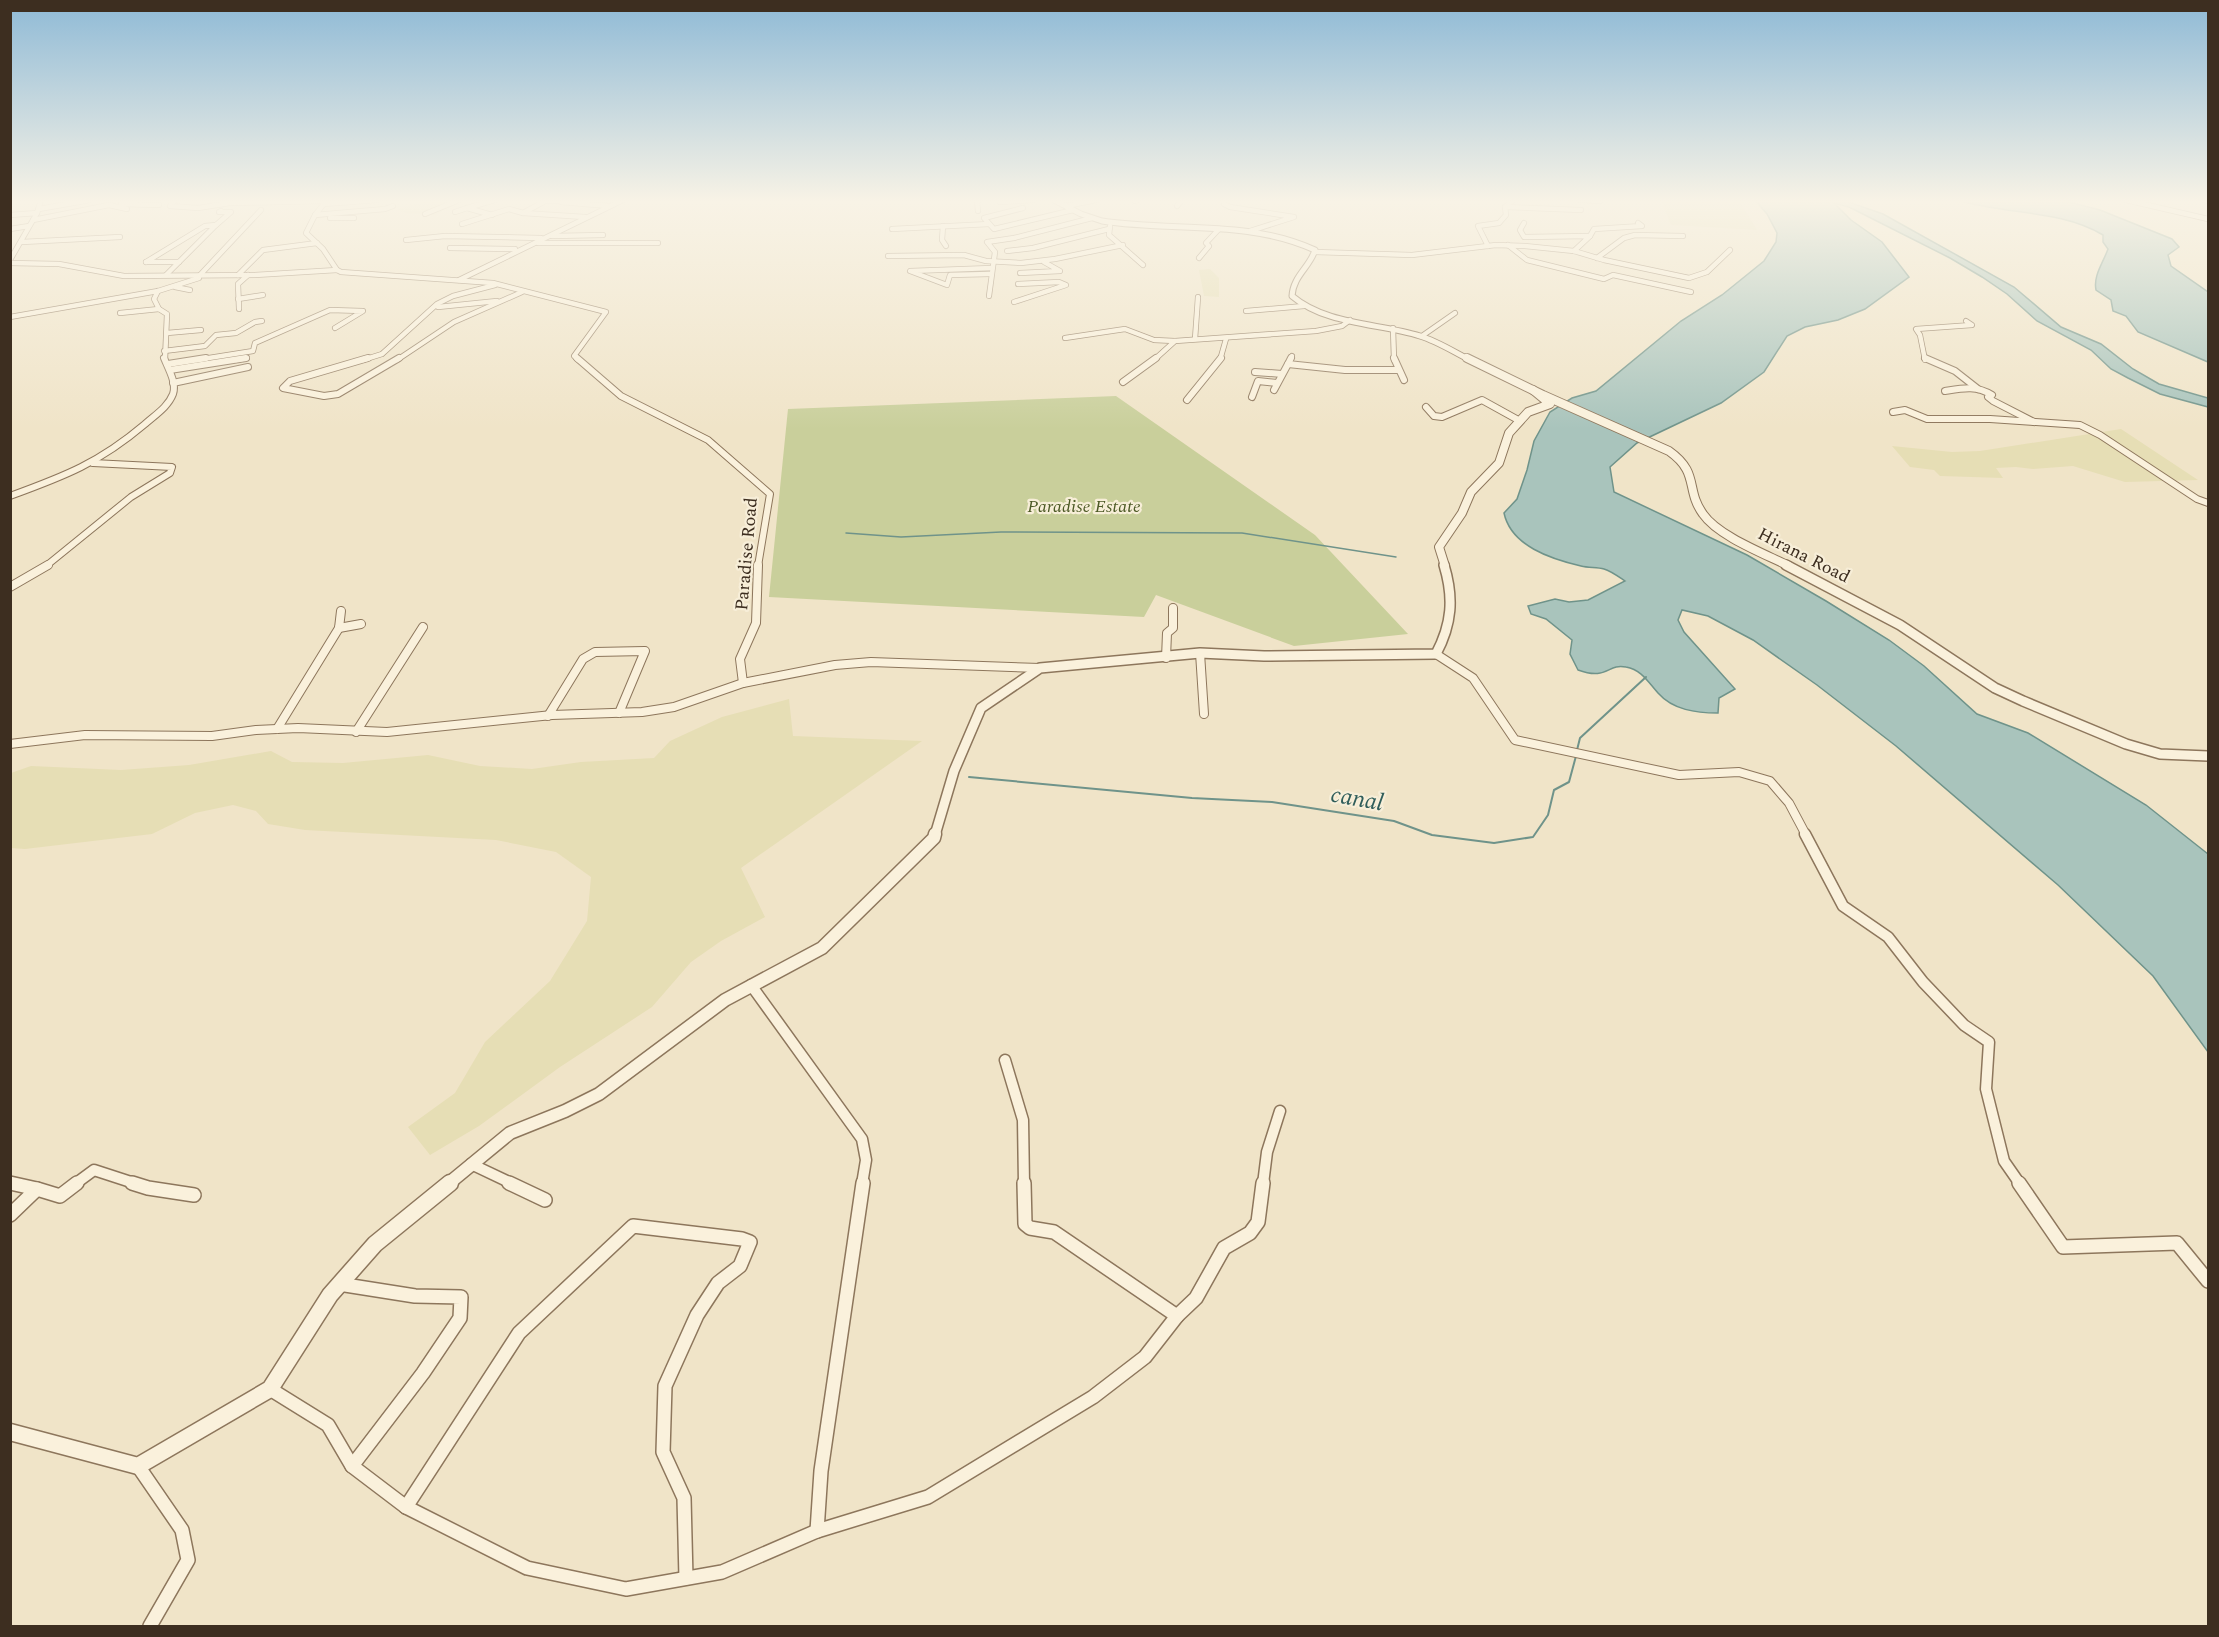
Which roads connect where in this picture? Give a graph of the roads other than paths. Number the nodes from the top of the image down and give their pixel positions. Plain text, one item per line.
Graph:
1 (201, 276) edge
2 (246, 276) edge
3 (387, 276) edge
4 (465, 276) edge
5 (924, 276) edge
6 (950, 276) edge
7 (991, 276) edge
8 (1019, 276) edge
9 (1298, 276) edge
10 (1593, 276) edge
11 (1609, 276) edge
12 (1623, 276) edge
13 (1682, 276) edge
14 (1700, 276) edge
15 (458, 280) junction
16 (1018, 284) junction
17 (498, 285) junction
18 (175, 286) junction
19 (190, 290) dead end
20 (158, 291) junction
21 (523, 292) junction
22 (1691, 292) dead end
23 (263, 295) dead end
24 (989, 296) dead end
25 (1198, 297) dead end
26 (238, 299) junction
27 (500, 301) junction
28 (1304, 306) junction
29 (432, 308) junction
30 (159, 309) junction
31 (239, 309) dead end
32 (1246, 311) dead end
33 (120, 313) dead end
34 (1455, 314) dead end
35 (11, 316) edge
36 (1350, 320) junction
37 (262, 321) dead end
38 (1966, 321) dead end
39 (334, 328) dead end
40 (1393, 328) junction
41 (201, 330) dead end
42 (167, 333) junction
43 (1422, 336) junction
44 (1065, 338) dead end
45 (1195, 339) junction
46 (1226, 339) junction
47 (1175, 341) junction
48 (164, 351) junction
49 (1292, 356) dead end
50 (247, 358) dead end
51 (1288, 364) junction
52 (169, 367) junction
53 (248, 367) dead end
54 (1398, 370) junction
55 (1254, 372) dead end
56 (1282, 374) junction
57 (1404, 380) dead end
58 (1123, 382) dead end
59 (173, 383) junction
60 (1277, 383) junction
61 (1978, 389) junction
62 (1274, 390) dead end
63 (1945, 391) dead end
64 (1538, 392) junction
65 (1252, 397) dead end
66 (1186, 400) dead end
67 (1426, 407) dead end
68 (1893, 412) dead end
69 (1520, 421) junction
70 (2037, 423) junction
71 (92, 463) junction
72 (10, 496) edge
73 (2208, 503) edge
74 (10, 587) edge
75 (1173, 609) dead end
76 (341, 611) dead end
77 (361, 624) dead end
78 (423, 627) dead end
79 (339, 628) junction
80 (1200, 653) junction
81 (1436, 654) junction
82 (1166, 658) junction
83 (1040, 668) junction
84 (743, 683) junction
85 (620, 712) junction
86 (1204, 714) dead end
87 (548, 716) junction
88 (277, 729) junction
89 (356, 732) junction
90 (10, 744) edge
91 (2208, 756) edge
92 (751, 985) junction
93 (1005, 1060) dead end
94 (1280, 1111) dead end
95 (471, 1164) junction
96 (10, 1183) edge
97 (38, 1189) junction
98 (194, 1195) dead end
99 (545, 1200) dead end
100 (10, 1215) edge
101 (2208, 1281) edge
102 (338, 1284) junction
103 (1177, 1316) junction
104 (270, 1389) junction
105 (10, 1432) edge
106 (138, 1466) junction
107 (352, 1466) junction
108 (406, 1508) junction
109 (817, 1531) junction
110 (686, 1578) junction
111 (150, 1626) edge

1 - 18 street
2 - 26 street
3 - 15 street, Paradise Road
4 - 15 street
5 - 6 street
7 - 24 street
8 - 16 street
9 - 28 street
10 - 11 street
12 - 22 street
13 - 14 street
15 - 17 street, Paradise Road
16 - 16 street
17 - 21 street, Paradise Road
17 - 29 street
18 - 19 street
18 - 20 street
20 - 30 street
20 - 35 street
21 - 27 street
21 - 84 street, Paradise Road
23 - 26 street
25 - 45 street
26 - 31 street
27 - 29 street
27 - 29 street
28 - 32 street
28 - 36 street, Hirana Road
30 - 33 street
30 - 42 street
34 - 43 street
36 - 40 street, Hirana Road
36 - 46 street
37 - 48 street
38 - 61 street
39 - 52 street
40 - 43 street, Hirana Road
40 - 54 street
41 - 42 street
42 - 48 street
43 - 64 street, Hirana Road
44 - 47 street
45 - 46 street
45 - 47 street
46 - 66 street
47 - 58 street
48 - 52 street
49 - 51 street
50 - 52 street
51 - 54 street
51 - 56 street
52 - 59 street
53 - 59 street
54 - 57 street
55 - 56 street
56 - 60 street
59 - 71 street
60 - 62 street
60 - 65 street
61 - 63 street
61 - 70 street
64 - 69 street
64 - 91 street, Hirana Road
67 - 69 street
68 - 70 street
69 - 81 street
70 - 73 street
71 - 72 street
71 - 74 street
75 - 82 street
76 - 79 street
77 - 79 street
78 - 89 street
79 - 88 street
80 - 81 street
80 - 82 street
80 - 86 street
81 - 101 street
82 - 83 street
83 - 84 street
83 - 92 street
84 - 85 street
85 - 87 street
85 - 87 street
87 - 89 street
88 - 89 street
88 - 90 street
92 - 95 street
92 - 109 street
93 - 103 street
94 - 103 street
95 - 99 street
95 - 102 street
96 - 97 street
97 - 98 street
97 - 100 street
102 - 104 street
102 - 107 street
103 - 109 street
104 - 106 street
104 - 107 street
105 - 106 street
106 - 111 street
107 - 108 street
108 - 110 street
108 - 110 street
109 - 110 street

